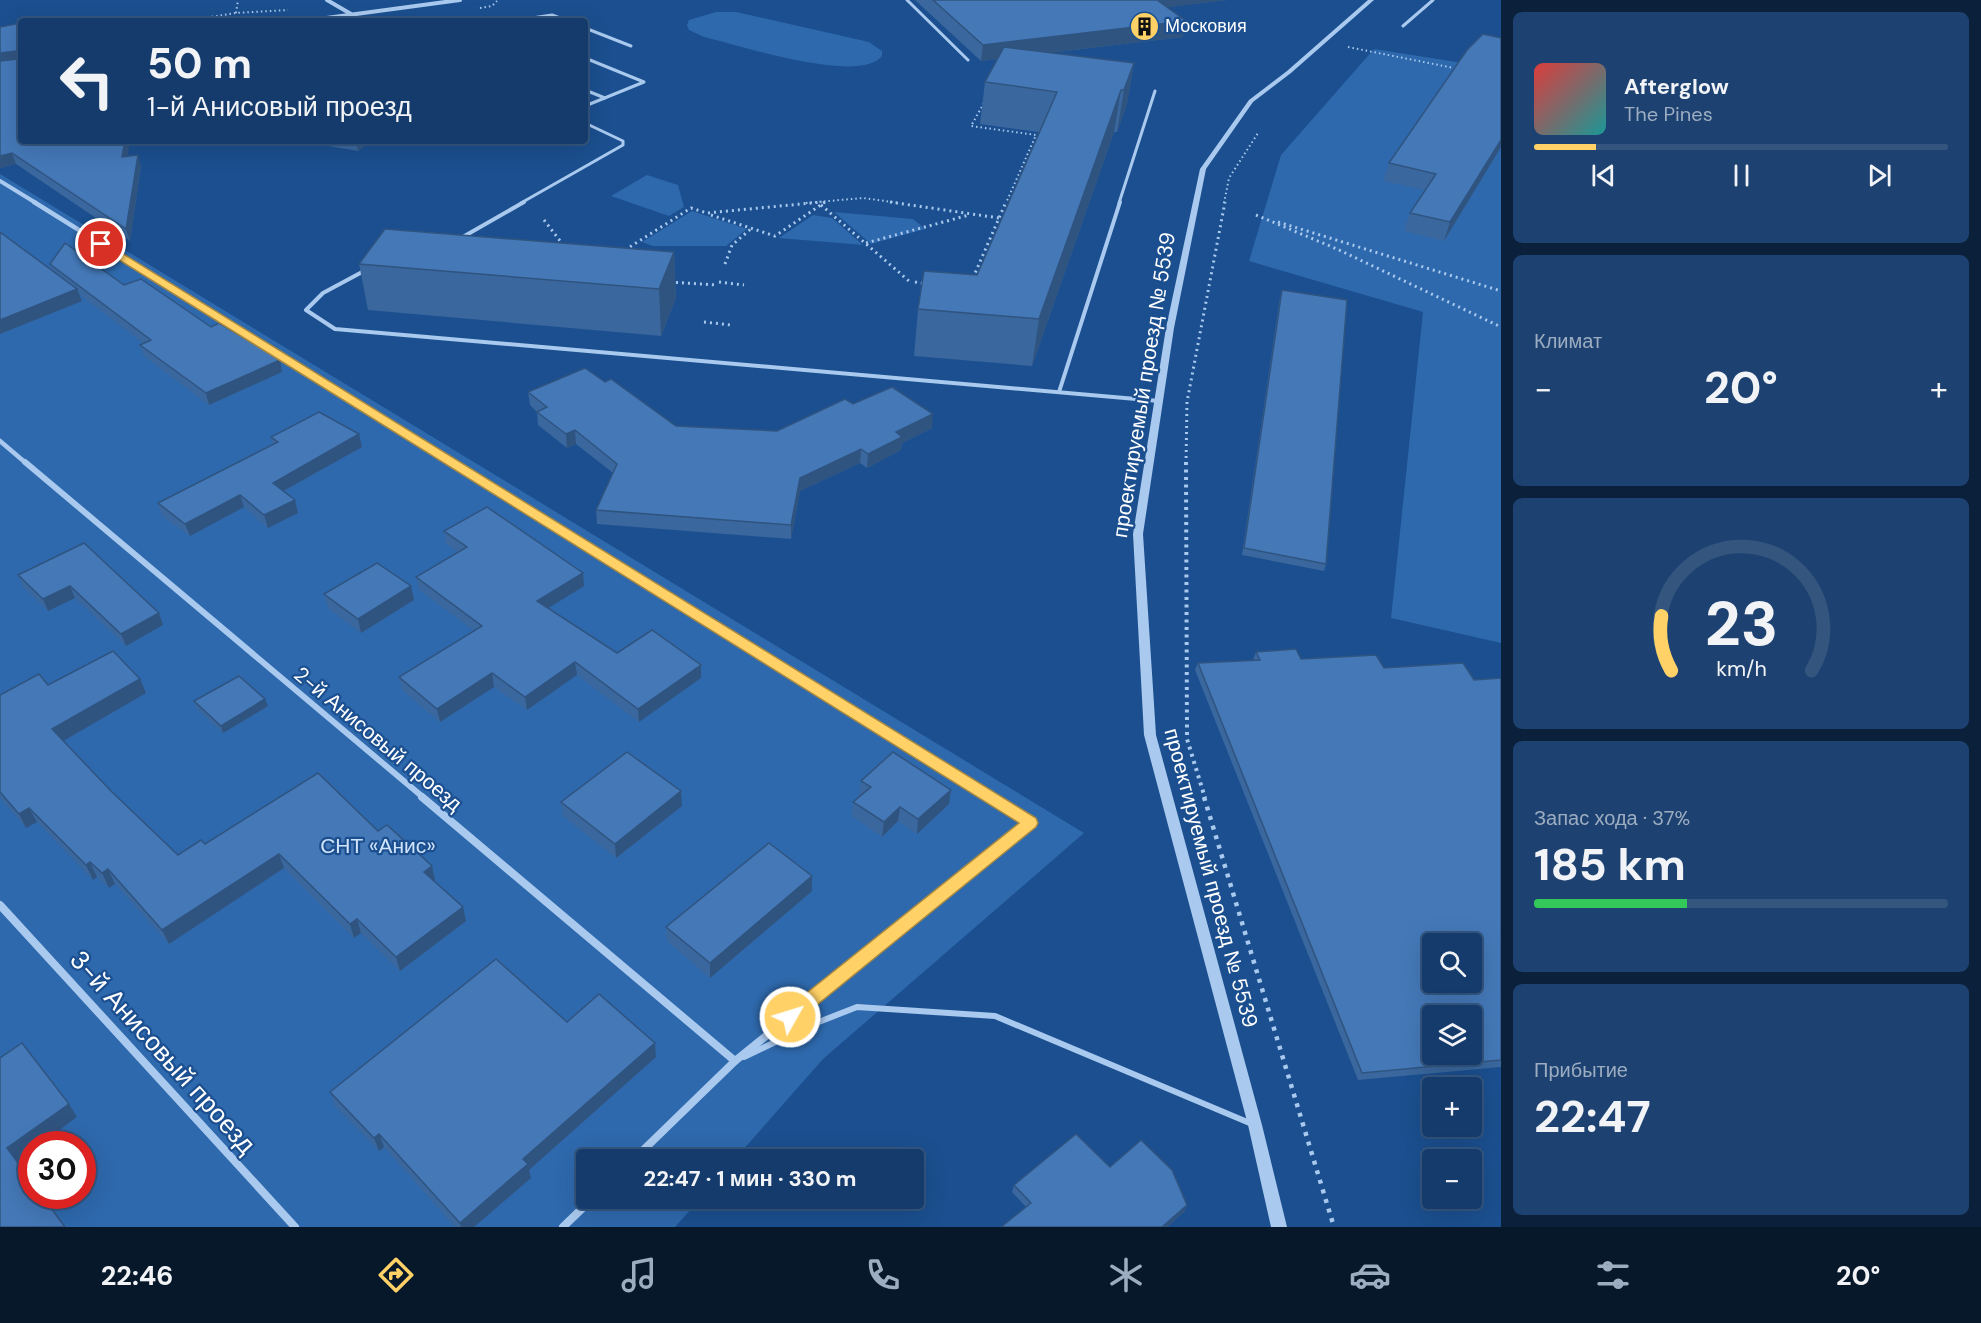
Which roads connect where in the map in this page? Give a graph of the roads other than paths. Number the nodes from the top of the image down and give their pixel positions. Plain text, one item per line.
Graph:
1 (460, 0) edge
2 (907, 0) edge
3 (1371, 0) edge
4 (1433, 0) edge
5 (328, 1) edge
6 (352, 15) junction
7 (328, 18) edge
8 (357, 18) edge
9 (532, 18) edge
10 (560, 18) edge
11 (1403, 26) dead end
12 (588, 29) edge
13 (631, 46) dead end
14 (588, 59) edge
15 (968, 60) edge
16 (588, 91) edge
17 (1155, 91) dead end
18 (605, 98) junction
19 (588, 105) edge
20 (588, 124) edge
21 (0, 182) edge
22 (457, 241) edge
23 (366, 269) dead end
24 (1059, 392) junction
25 (1159, 401) junction
26 (0, 441) edge
27 (0, 904) edge
28 (735, 1061) junction
29 (1254, 1125) junction
30 (644, 1149) edge
31 (582, 1209) edge
32 (295, 1227) edge
33 (563, 1227) edge
34 (1279, 1227) edge

1 - 6 street
2 - 15 lane
3 - 25 street, проектируемый проезд № 5539
4 - 11 lane
5 - 6 street
6 - 7 street
6 - 8 lane
9 - 10 lane
12 - 13 lane
14 - 18 lane
16 - 18 lane
17 - 24 lane
18 - 19 lane
20 - 22 lane
21 - 28 street
23 - 24 lane
24 - 25 lane
25 - 29 street, проектируемый проезд № 5539
26 - 28 street, 2-й Анисовый проезд
27 - 32 street, 3-й Анисовый проезд
28 - 29 lane
28 - 30 street
29 - 34 street, проектируемый проезд № 5539
31 - 33 street

